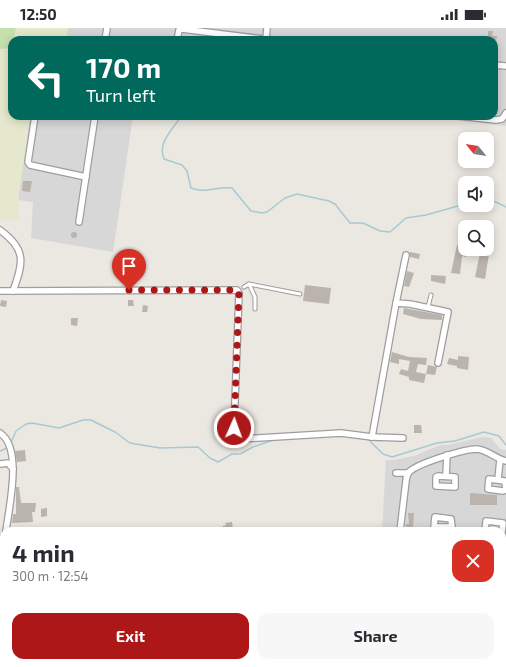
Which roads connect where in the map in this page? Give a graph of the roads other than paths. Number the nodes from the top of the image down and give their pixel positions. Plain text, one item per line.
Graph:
1 (178, 29) edge
2 (235, 36) edge
3 (506, 113) edge
4 (34, 120) edge
5 (94, 120) edge
6 (498, 120) edge
7 (86, 177) junction
8 (79, 222) dead end
9 (0, 230) edge
10 (406, 255) dead end
11 (249, 284) junction
12 (244, 287) dead end
13 (0, 291) edge
14 (13, 291) junction
15 (300, 294) dead end
16 (431, 295) dead end
17 (396, 303) junction
18 (428, 307) junction
19 (255, 309) dead end
20 (438, 363) dead end
21 (0, 433) edge
22 (372, 437) junction
23 (403, 438) dead end
24 (447, 455) junction
25 (503, 461) edge
26 (0, 464) edge
27 (14, 469) junction
28 (396, 473) dead end
29 (408, 474) junction
30 (446, 476) dead end
31 (498, 479) dead end
32 (7, 527) edge
33 (401, 527) edge
34 (485, 527) edge
35 (502, 527) edge

1 - 2 street
3 - 6 street
4 - 7 street
5 - 7 street
7 - 8 street
9 - 14 street
10 - 17 street
11 - 12 lane
11 - 15 lane
11 - 19 lane
13 - 14 street
14 - 22 street
16 - 18 lane
17 - 18 street
17 - 22 street
18 - 20 street
21 - 27 street
22 - 23 street
24 - 25 street
24 - 29 street
24 - 30 street
25 - 31 street
26 - 27 street
27 - 32 street
28 - 29 street
29 - 33 street
34 - 35 street

